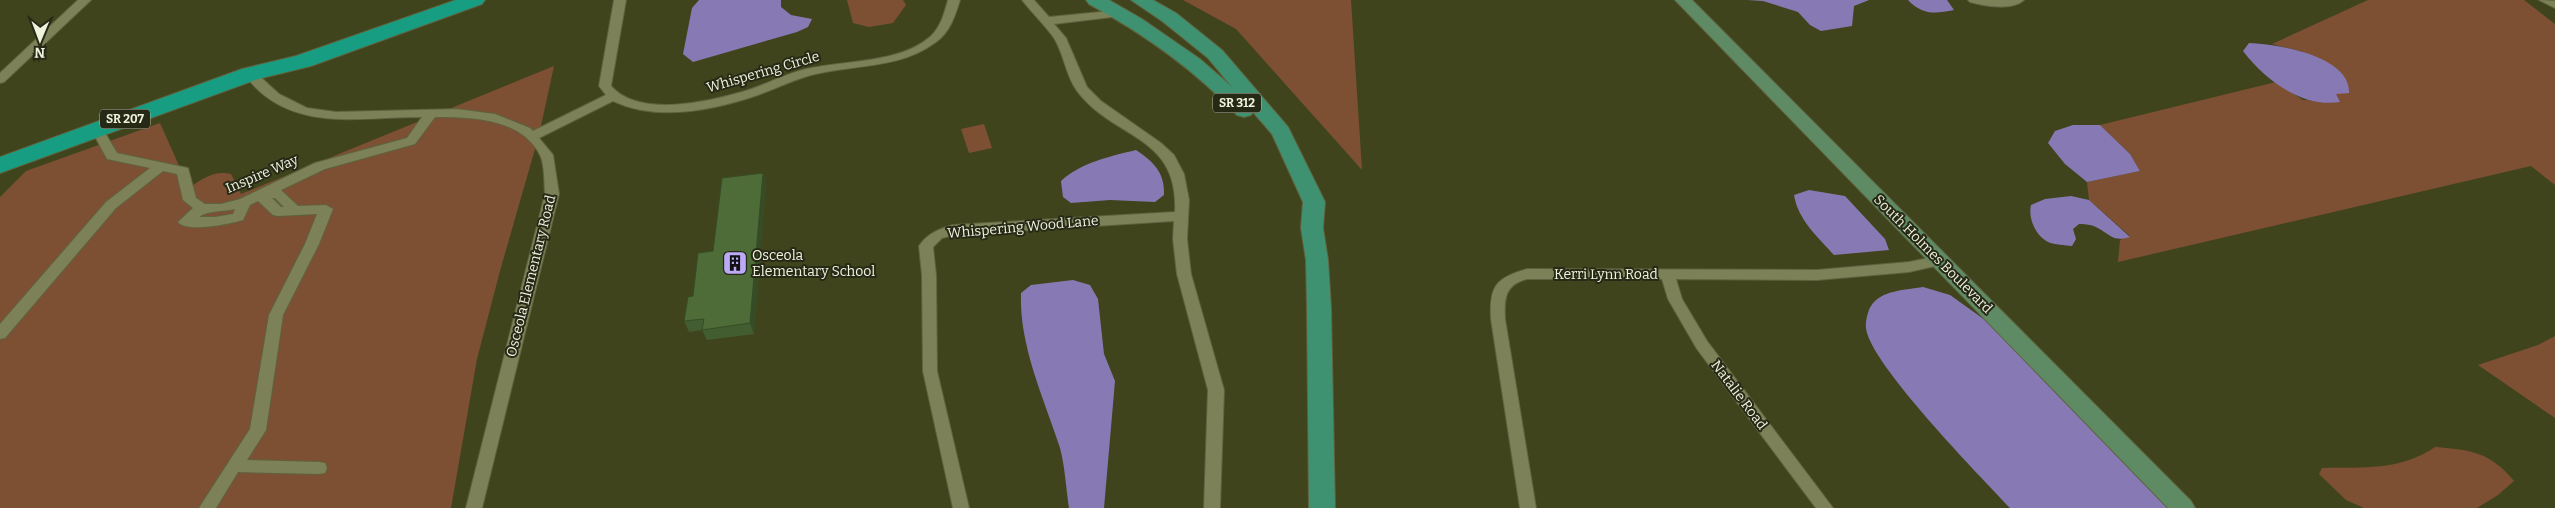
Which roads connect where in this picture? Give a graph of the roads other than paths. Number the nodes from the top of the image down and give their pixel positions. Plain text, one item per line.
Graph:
1 (85, 0) edge
2 (475, 0) edge
3 (620, 0) edge
4 (954, 0) edge
5 (1028, 0) edge
6 (1095, 0) edge
7 (1683, 0) edge
8 (1974, 0) edge
9 (2018, 0) edge
10 (2545, 0) edge
11 (427, 1) edge
12 (1144, 2) edge
13 (2555, 5) edge
14 (1121, 13) junction
15 (1046, 21) junction
16 (250, 74) junction
17 (0, 78) edge
18 (612, 97) junction
19 (432, 112) junction
20 (97, 129) junction
21 (534, 136) junction
22 (0, 165) edge
23 (161, 166) junction
24 (267, 193) junction
25 (244, 202) junction
26 (202, 208) junction
27 (1181, 216) junction
28 (1312, 228) junction
29 (1939, 261) junction
30 (1667, 274) junction
31 (0, 334) edge
32 (234, 466) junction
33 (319, 468) dead end
34 (207, 508) edge
35 (474, 508) edge
36 (961, 508) edge
37 (1212, 508) edge
38 (1322, 508) edge
39 (1528, 508) edge
40 (1825, 508) edge
41 (2183, 508) edge

1 - 17 street
2 - 16 highway, SR 207
3 - 18 street
4 - 18 street, Whispering Circle
5 - 15 street
6 - 14 main road, SR 312
7 - 29 main road, South Holmes Boulevard
8 - 9 street
10 - 13 street
11 - 16 highway, SR 207
12 - 14 main road
12 - 28 main road, SR 312
14 - 15 street
14 - 28 main road, SR 312
15 - 27 street
16 - 19 street
16 - 20 highway, SR 207
18 - 21 street
19 - 21 street
19 - 24 street, Inspire Way
20 - 22 highway, SR 207
20 - 23 street
21 - 35 street, Osceola Elementary Road
23 - 26 street
23 - 31 street
24 - 25 street, Inspire Way
24 - 32 street
25 - 26 street, Inspire Way
25 - 26 street
27 - 36 street, Whispering Wood Lane
27 - 37 street
28 - 38 main road, SR 312
29 - 30 street, Kerri Lynn Road
29 - 41 main road, South Holmes Boulevard
30 - 39 street, Kerri Lynn Road
30 - 40 street, Natalie Road
32 - 33 street
32 - 34 street

